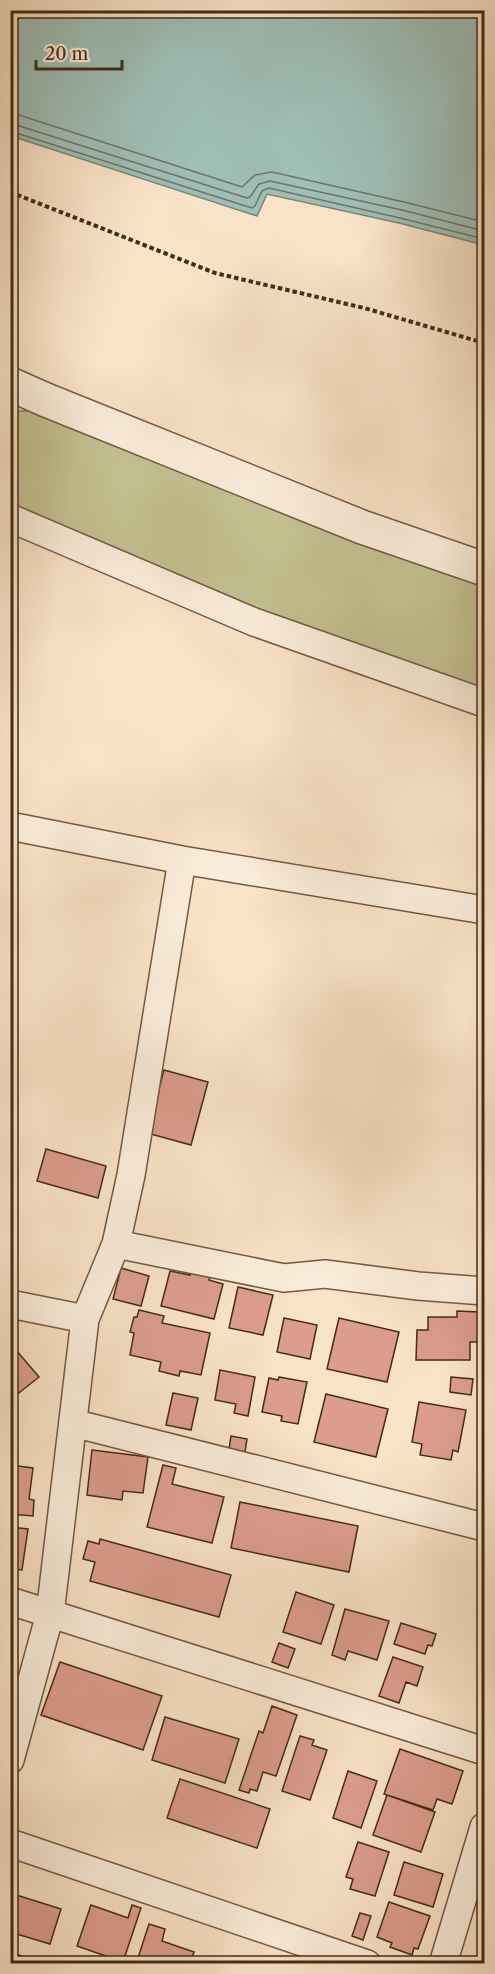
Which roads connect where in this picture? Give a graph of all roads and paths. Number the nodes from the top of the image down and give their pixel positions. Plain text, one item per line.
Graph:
1 (10, 192) edge
2 (484, 343) edge
3 (10, 384) edge
4 (46, 400) junction
5 (10, 402) edge
6 (10, 518) edge
7 (484, 569) edge
8 (484, 703) edge
9 (10, 826) edge
10 (182, 860) junction
11 (484, 910) edge
12 (116, 1245) junction
13 (484, 1291) edge
14 (10, 1304) edge
15 (85, 1319) junction
16 (74, 1423) junction
17 (484, 1527) edge
18 (10, 1601) edge
19 (50, 1614) junction
20 (484, 1751) edge
21 (10, 1760) edge
22 (484, 1827) edge
23 (10, 1843) edge
24 (367, 1964) edge
25 (443, 1964) edge

1 - 2 path
3 - 4 street
4 - 5 street
4 - 7 street
6 - 8 street
9 - 10 street
10 - 11 street
10 - 12 street
12 - 13 street
12 - 15 street
14 - 15 street
15 - 16 street
16 - 17 street
16 - 19 street
18 - 19 street
19 - 20 street
19 - 21 street
22 - 25 street
23 - 24 street

